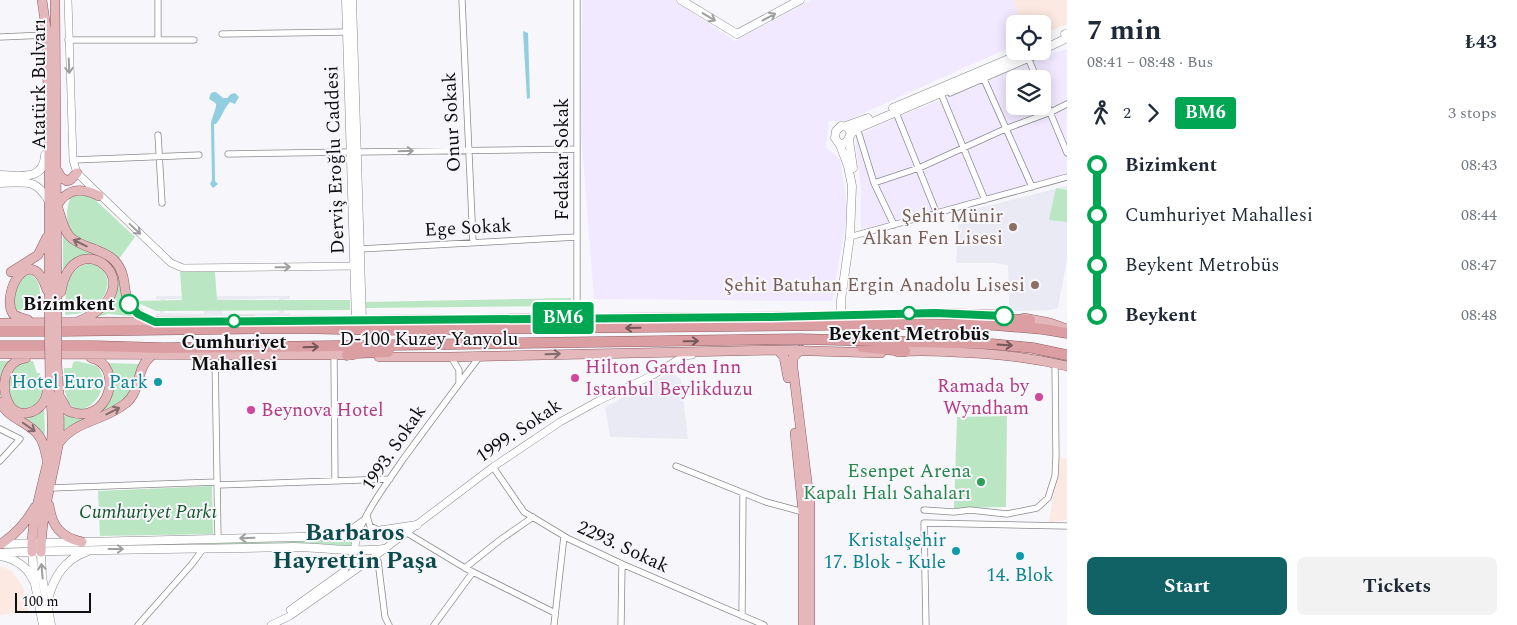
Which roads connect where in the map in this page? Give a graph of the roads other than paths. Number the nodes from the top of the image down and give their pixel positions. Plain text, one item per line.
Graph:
1 (42, 0) edge
2 (55, 0) edge
3 (68, 0) edge
4 (158, 0) edge
5 (346, 0) edge
6 (352, 0) edge
7 (462, 0) edge
8 (578, 0) edge
9 (681, 0) edge
10 (800, 0) edge
11 (350, 32) junction
12 (222, 34) dead end
13 (47, 35) junction
14 (1066, 35) edge
15 (0, 36) edge
16 (68, 40) junction
17 (158, 40) junction
18 (194, 40) dead end
19 (1051, 41) edge
20 (1051, 44) edge
21 (1051, 50) edge
22 (1006, 60) edge
23 (1020, 60) edge
24 (1029, 60) joint
25 (1033, 70) edge
26 (983, 77) junction
27 (942, 96) junction
28 (1067, 104) edge
29 (1051, 112) joint
30 (897, 115) junction
31 (1043, 115) edge
32 (49, 121) junction
33 (846, 126) junction
34 (1005, 129) junction
35 (158, 134) dead end
36 (853, 134) junction
37 (840, 145) junction
38 (963, 148) junction
39 (578, 149) junction
40 (468, 150) junction
41 (354, 152) junction
42 (1067, 153) edge
43 (228, 154) dead end
44 (199, 155) dead end
45 (160, 156) junction
46 (73, 160) junction
47 (920, 168) junction
48 (56, 169) junction
49 (76, 173) junction
50 (0, 175) edge
51 (1067, 177) edge
52 (0, 182) edge
53 (874, 183) junction
54 (1032, 187) junction
55 (99, 196) junction
56 (985, 200) junction
57 (53, 203) junction
58 (162, 204) dead end
59 (937, 214) junction
60 (894, 225) junction
61 (49, 232) junction
62 (852, 236) junction
63 (577, 237) junction
64 (473, 242) junction
65 (357, 249) junction
66 (358, 266) junction
67 (6, 277) dead end
68 (49, 298) junction
69 (57, 307) junction
70 (841, 313) junction
71 (577, 317) junction
72 (359, 320) junction
73 (305, 321) junction
74 (38, 322) junction
75 (155, 322) junction
76 (0, 323) edge
77 (73, 323) junction
78 (1050, 323) junction
79 (1067, 323) edge
80 (1030, 324) junction
81 (1067, 329) edge
82 (431, 330) junction
83 (0, 331) edge
84 (1067, 334) edge
85 (1067, 338) edge
86 (764, 340) junction
87 (503, 344) junction
88 (0, 346) edge
89 (778, 350) junction
90 (801, 350) junction
91 (905, 351) junction
92 (705, 352) junction
93 (0, 354) edge
94 (39, 354) junction
95 (78, 355) junction
96 (215, 355) junction
97 (334, 355) junction
98 (347, 355) junction
99 (1067, 355) edge
100 (151, 356) junction
101 (480, 356) junction
102 (451, 357) junction
103 (1055, 363) junction
104 (1067, 366) edge
105 (459, 382) junction
106 (50, 383) junction
107 (59, 392) junction
108 (0, 402) edge
109 (0, 429) edge
110 (58, 446) junction
111 (48, 461) junction
112 (0, 462) edge
113 (676, 466) dead end
114 (493, 467) junction
115 (390, 479) junction
116 (335, 481) junction
117 (217, 483) junction
118 (50, 488) junction
119 (743, 493) junction
120 (43, 499) junction
121 (924, 510) dead end
122 (807, 512) junction
123 (367, 516) junction
124 (532, 517) junction
125 (417, 526) junction
126 (1067, 526) edge
127 (381, 530) junction
128 (407, 533) junction
129 (358, 534) junction
130 (342, 536) junction
131 (564, 536) junction
132 (218, 539) junction
133 (82, 542) junction
134 (37, 547) junction
135 (387, 547) junction
136 (0, 549) edge
137 (203, 549) junction
138 (335, 549) junction
139 (93, 550) junction
140 (355, 550) junction
141 (374, 557) junction
142 (349, 563) junction
143 (622, 564) junction
144 (465, 568) junction
145 (473, 572) junction
146 (35, 584) junction
147 (48, 601) junction
148 (556, 613) junction
149 (742, 616) junction
150 (384, 617) junction
151 (283, 622) edge
152 (43, 625) edge
153 (51, 625) edge
154 (138, 625) edge
155 (271, 625) edge
156 (382, 625) edge
157 (389, 625) edge
158 (434, 625) edge
159 (554, 625) edge
160 (621, 625) edge
161 (764, 625) edge
162 (803, 625) edge
163 (810, 625) edge
164 (926, 625) edge

1 - 13 main road, Atatürk Bulvarı
2 - 48 main road, Atatürk Bulvarı
3 - 16 street
4 - 17 street
5 - 11 main road, Derviş Eroğlu Caddesi
6 - 11 main road, Derviş Eroğlu Caddesi
7 - 40 street, Onur Sokak
8 - 39 street, Fedakar Sokak
9 -> 10 main road
11 - 12 street
11 - 41 main road, Derviş Eroğlu Caddesi
13 - 15 street
13 - 32 main road, Atatürk Bulvarı
14 - 19 main road
14 - 20 main road
14 - 21 street
16 - 17 street
16 -> 46 street
17 - 18 street
22 - 33 main road
23 - 26 main road
24 - 25 street
24 - 26 street
26 - 27 street
26 - 34 street
26 - 36 main road
27 - 30 street
27 - 38 street
28 - 29 street
29 - 42 street
30 - 36 street
30 - 47 street
31 - 34 street
32 - 50 main road
32 - 57 main road, Atatürk Bulvarı
33 - 36 main road
33 - 37 main road
34 - 38 street
34 - 54 street
35 - 45 street
36 - 37 main road
36 - 53 street
36 - 62 main road
37 - 62 main road
38 - 47 street
38 - 56 street
39 - 40 street
39 - 63 street, Fedakar Sokak
41 -> 40 street
40 - 64 street, Onur Sokak
41 - 43 street
41 - 65 main road, Derviş Eroğlu Caddesi
44 - 45 street
45 - 46 street
45 - 58 street
46 - 49 street
47 - 53 street
47 - 59 street
48 - 49 main road
48 - 57 main road, Atatürk Bulvarı
49 - 55 street
51 - 54 street
52 - 57 main road
53 - 60 street
54 - 56 street
55 - 57 main road
55 -> 66 street
56 - 59 street
57 - 61 main road
57 - 69 main road
75 -> 57 main road
59 - 60 street
60 - 62 street
61 - 67 main road
61 - 68 main road
62 - 70 main road
63 - 64 street, Ege Sokak
63 - 71 street, Fedakar Sokak
64 - 65 street, Ege Sokak
65 - 66 main road, Derviş Eroğlu Caddesi
66 - 72 main road, Derviş Eroğlu Caddesi
68 - 74 main road
68 - 106 main road, bridge
69 - 77 main road
69 - 107 main road, bridge
70 - 71 main road
70 - 80 main road
71 - 72 main road
72 - 73 main road
73 - 75 main road
73 - 82 highway
74 - 76 main road
74 - 77 main road
75 - 77 main road
78 - 79 main road
78 - 80 main road
78 - 81 main road
80 -> 82 highway
80 - 84 highway
80 - 85 highway
82 - 83 highway
87 -> 86 highway
86 - 91 highway
86 -> 99 highway
88 -> 87 highway
87 - 98 highway
89 - 90 main road, D-100 Kuzey Yanyolu
89 - 92 main road, D-100 Kuzey Yanyolu
89 - 122 main road
90 - 91 main road, D-100 Kuzey Yanyolu
90 - 122 main road
91 - 103 main road, D-100 Kuzey Yanyolu
101 -> 92 main road, D-100 Kuzey Yanyolu
92 - 114 street, 1999. Sokak
93 - 94 main road, D-100 Kuzey Yanyolu
94 - 95 main road, D-100 Kuzey Yanyolu
94 - 106 main road
95 - 100 main road, D-100 Kuzey Yanyolu
95 - 107 main road
96 - 97 main road, D-100 Kuzey Yanyolu
96 - 100 main road, D-100 Kuzey Yanyolu
96 - 117 street
97 - 98 main road, D-100 Kuzey Yanyolu
97 - 116 street
98 - 102 main road, D-100 Kuzey Yanyolu
110 -> 100 main road
101 - 102 main road, D-100 Kuzey Yanyolu
101 - 105 street, 1993. Sokak
102 - 105 street
103 - 104 main road, D-100 Kuzey Yanyolu
103 - 121 street
105 - 115 street, 1993. Sokak
106 - 111 main road
107 - 110 main road
108 -> 111 main road
109 - 112 street
110 - 118 main road
111 - 120 main road
113 - 119 street
114 - 124 street, 2293. Sokak
114 - 125 street, 1999. Sokak
115 - 116 street
115 - 123 street, 1993. Sokak
116 - 117 street
117 - 118 street
117 - 132 street
118 - 120 main road
119 - 122 street
119 - 149 street
120 - 133 main road
120 - 134 main road
120 - 136 main road
122 - 162 main road
122 - 163 main road
123 - 127 street
123 - 129 street, 1993. Sokak
123 - 130 street
124 - 131 street, 2293. Sokak
124 - 144 street
125 - 127 main road
125 - 128 street, 1999. Sokak
126 - 164 street
127 - 129 main road
127 - 135 street
128 - 135 street, 1999. Sokak
128 - 144 street
129 - 130 main road
129 - 140 street
130 -> 132 main road
131 - 143 street, 2293. Sokak
131 - 148 street
132 - 133 main road
133 - 134 main road
134 - 136 main road
134 - 139 main road
134 - 146 main road
147 -> 134 main road
135 - 140 main road
135 - 141 street
136 - 146 main road
137 - 138 main road
139 -> 137 main road
137 - 154 street
138 - 140 main road
138 - 142 street
139 - 147 main road
140 - 142 street
141 - 150 street
141 - 151 street
142 - 151 street
143 - 149 street, 2293. Sokak
143 - 160 street
144 - 145 street
145 - 148 street
145 - 158 street
146 - 152 main road
147 - 153 main road
148 - 159 street
149 - 161 street, 2293. Sokak
150 - 156 street
150 - 157 street
151 - 155 street

